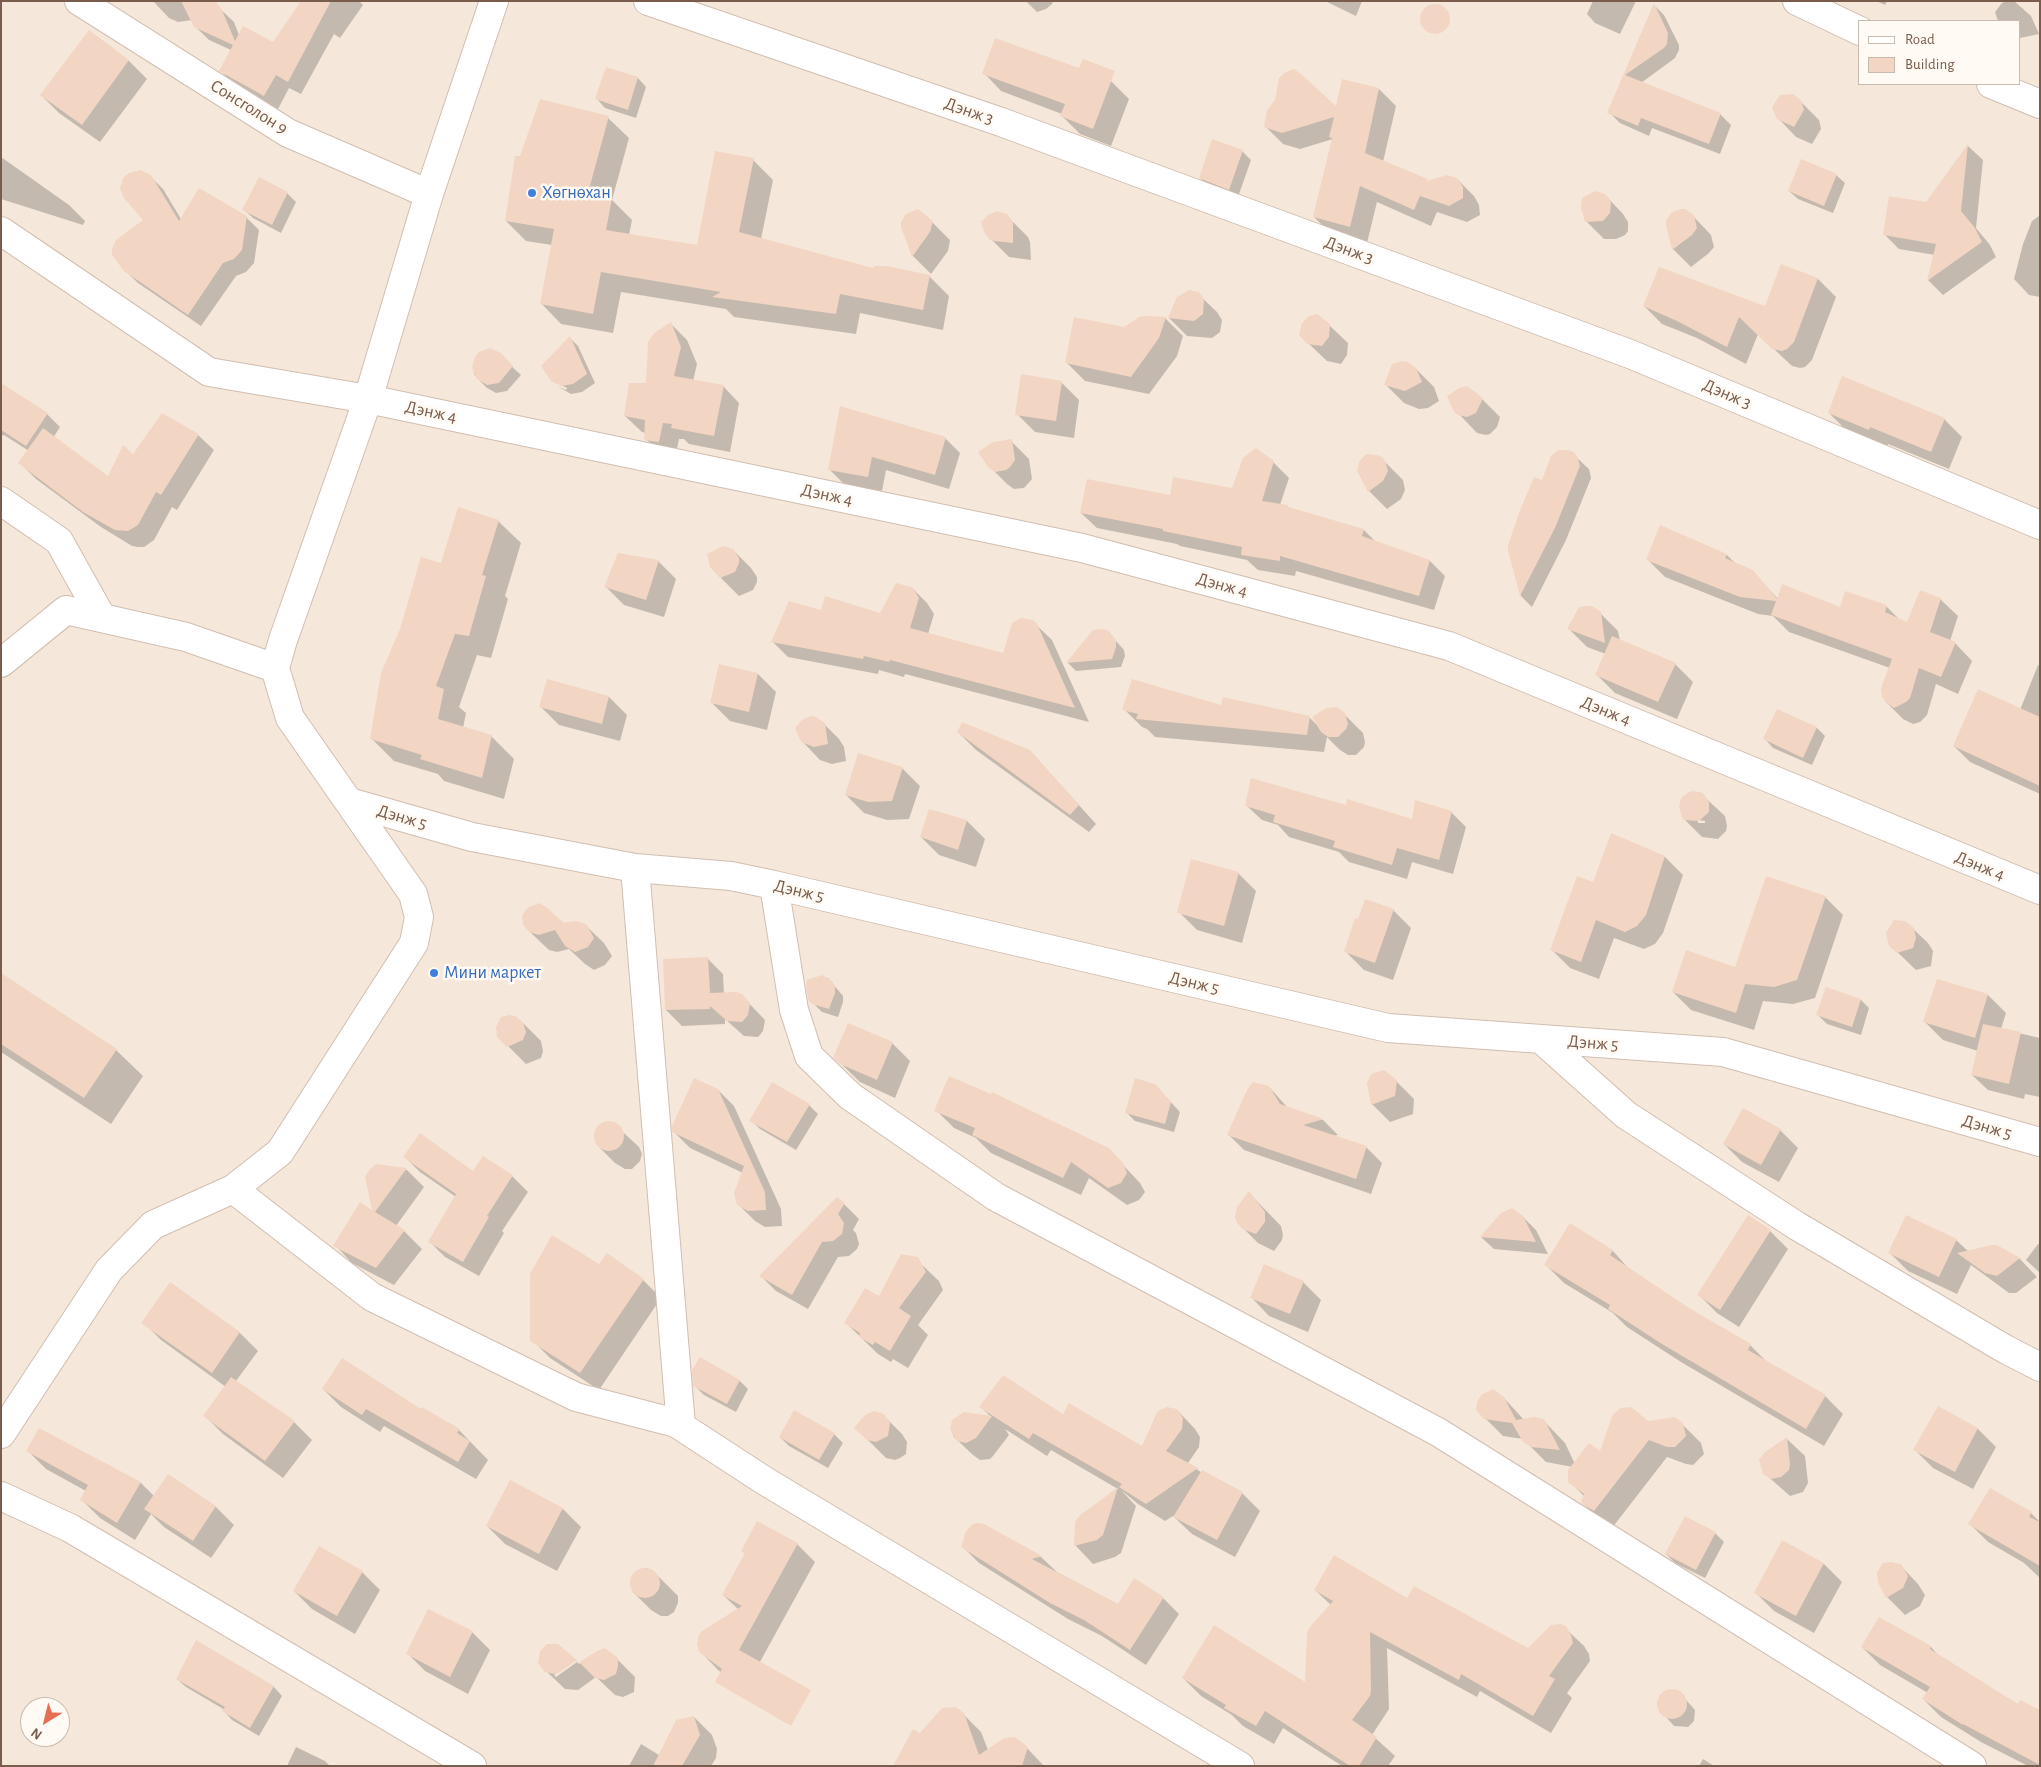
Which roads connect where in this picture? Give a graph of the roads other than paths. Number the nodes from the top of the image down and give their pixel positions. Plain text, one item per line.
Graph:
1 (79, 1) edge
2 (494, 1) edge
3 (648, 1) edge
4 (1797, 1) edge
5 (1858, 30) edge
6 (1993, 85) edge
7 (2040, 104) edge
8 (429, 194) junction
9 (1, 231) edge
10 (368, 399) junction
11 (1, 501) edge
12 (2040, 525) edge
13 (102, 618) junction
14 (1, 663) edge
15 (275, 668) junction
16 (349, 802) junction
17 (636, 868) junction
18 (774, 885) junction
19 (2040, 890) edge
20 (1542, 1040) junction
21 (2040, 1142) edge
22 (233, 1189) junction
23 (2040, 1367) edge
24 (681, 1426) junction
25 (1, 1434) edge
26 (1, 1496) edge
27 (472, 1766) edge
28 (1240, 1766) edge
29 (1972, 1766) edge

1 - 8 street, Сонсголон 9
2 - 8 street
3 - 12 street, Дэнж 3
4 - 5 street
6 - 7 street
8 - 10 street
9 - 10 street, Дэнж 4
10 - 15 street
10 - 19 street, Дэнж 4
11 - 13 street
13 - 14 street
13 - 15 street
15 - 16 street
16 - 17 street, Дэнж 5
16 - 22 street
17 - 18 street, Дэнж 5
17 - 24 street
18 - 20 street, Дэнж 5
18 - 29 street
20 - 21 street, Дэнж 5
20 - 23 street
22 - 24 street
22 - 25 street
24 - 28 street
26 - 27 street

